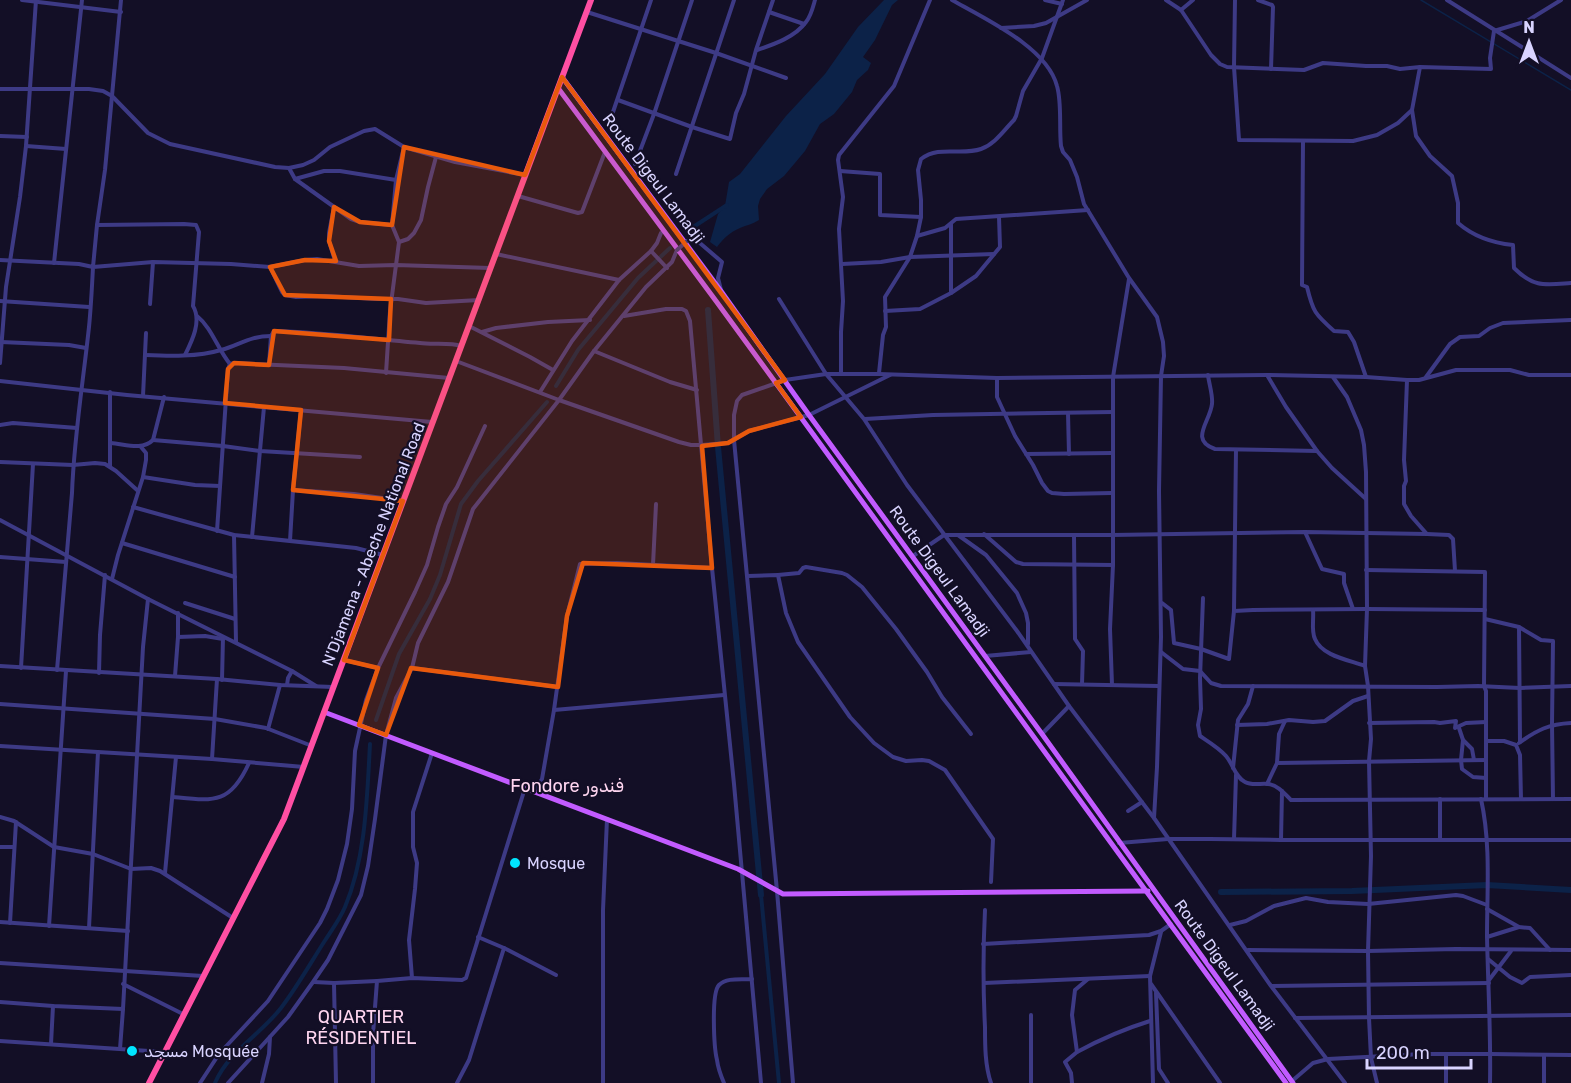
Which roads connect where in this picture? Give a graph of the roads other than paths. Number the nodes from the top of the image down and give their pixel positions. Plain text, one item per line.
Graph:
1 (22, 0) edge
2 (82, 0) edge
3 (121, 0) edge
4 (591, 0) edge
5 (651, 0) edge
6 (692, 0) edge
7 (734, 0) edge
8 (773, 0) edge
9 (815, 0) edge
10 (930, 0) edge
11 (952, 0) edge
12 (1046, 0) edge
13 (1087, 0) edge
14 (1166, 0) edge
15 (1193, 0) edge
16 (1235, 0) edge
17 (1258, 0) edge
18 (1447, 0) edge
19 (1561, 0) edge
20 (35, 1) edge
21 (1062, 2) edge
22 (81, 8) junction
23 (1181, 10) junction
24 (121, 12) junction
25 (586, 12) junction
26 (770, 12) junction
27 (1058, 16) junction
28 (805, 24) junction
29 (1000, 28) junction
30 (641, 29) junction
31 (1494, 31) junction
32 (678, 42) junction
33 (756, 50) junction
34 (716, 53) junction
35 (1041, 58) junction
36 (752, 66) junction
37 (1234, 67) junction
38 (1420, 67) junction
39 (1271, 69) junction
40 (562, 77) junction
41 (786, 78) dead end
42 (1571, 78) edge
43 (558, 88) junction
44 (0, 89) edge
45 (30, 89) junction
46 (72, 89) junction
47 (112, 96) junction
48 (618, 100) junction
49 (1412, 110) junction
50 (613, 112) dead end
51 (654, 114) junction
52 (692, 127) junction
53 (0, 136) edge
54 (27, 137) junction
55 (1303, 141) junction
56 (26, 146) junction
57 (404, 147) junction
58 (66, 148) junction
59 (605, 152) junction
60 (436, 157) junction
61 (634, 164) dead end
62 (289, 168) junction
63 (840, 171) junction
64 (676, 174) dead end
65 (525, 175) junction
66 (295, 179) junction
67 (396, 180) junction
68 (517, 196) junction
69 (334, 207) junction
70 (1089, 210) junction
71 (921, 217) junction
72 (999, 217) junction
73 (951, 223) junction
74 (97, 225) junction
75 (392, 225) junction
76 (661, 233) dead end
77 (917, 236) junction
78 (399, 242) junction
79 (651, 251) junction
80 (495, 254) junction
81 (994, 254) junction
82 (951, 256) junction
83 (910, 257) junction
84 (0, 260) edge
85 (9, 260) junction
86 (335, 261) junction
87 (153, 262) junction
88 (54, 263) junction
89 (196, 263) junction
90 (842, 264) junction
91 (396, 265) junction
92 (93, 267) junction
93 (270, 267) junction
94 (490, 268) junction
95 (667, 268) junction
96 (1129, 278) junction
97 (619, 280) junction
98 (1571, 283) edge
99 (721, 291) junction
100 (951, 293) junction
101 (392, 299) junction
102 (779, 299) dead end
103 (479, 300) junction
104 (2, 301) edge
105 (150, 304) dead end
106 (89, 307) junction
107 (885, 311) junction
108 (197, 316) junction
109 (624, 316) junction
110 (590, 320) junction
111 (1571, 320) edge
112 (469, 325) junction
113 (482, 332) junction
114 (146, 333) dead end
115 (271, 336) junction
116 (389, 340) junction
117 (1, 342) edge
118 (461, 346) junction
119 (86, 348) junction
120 (220, 350) junction
121 (594, 351) junction
122 (145, 355) junction
123 (185, 355) junction
124 (456, 360) junction
125 (0, 363) edge
126 (230, 364) junction
127 (269, 365) junction
128 (553, 370) junction
129 (386, 373) junction
130 (826, 374) junction
131 (841, 374) junction
132 (879, 374) junction
133 (891, 374) junction
134 (1208, 375) junction
135 (1266, 375) junction
136 (1571, 375) edge
137 (1161, 376) junction
138 (1113, 377) junction
139 (1333, 377) junction
140 (1366, 377) junction
141 (449, 378) junction
142 (997, 378) junction
143 (1426, 378) junction
144 (785, 380) junction
145 (1407, 380) junction
146 (0, 381) edge
147 (776, 383) junction
148 (80, 390) junction
149 (697, 390) junction
150 (110, 392) junction
151 (540, 392) junction
152 (143, 396) junction
153 (846, 397) junction
154 (164, 398) junction
155 (559, 400) junction
156 (225, 403) junction
157 (264, 407) junction
158 (301, 410) junction
159 (1113, 412) junction
160 (1068, 413) junction
161 (809, 415) junction
162 (1005, 415) junction
163 (801, 417) junction
164 (864, 419) junction
165 (433, 422) junction
166 (0, 424) edge
167 (485, 426) dead end
168 (77, 428) junction
169 (153, 440) junction
170 (734, 440) junction
171 (111, 442) junction
172 (702, 445) junction
173 (223, 446) junction
174 (141, 447) junction
175 (1236, 450) junction
176 (260, 451) junction
177 (1317, 451) junction
178 (297, 453) junction
179 (1112, 453) junction
180 (1026, 454) junction
181 (1069, 454) junction
182 (360, 457) dead end
183 (0, 462) edge
184 (33, 464) junction
185 (73, 465) junction
186 (110, 467) junction
187 (142, 477) junction
188 (220, 486) junction
189 (137, 490) junction
190 (293, 490) junction
191 (1112, 492) junction
192 (1366, 499) junction
193 (403, 501) junction
194 (656, 504) dead end
195 (133, 507) junction
196 (0, 520) edge
197 (217, 531) junction
198 (1305, 532) junction
199 (1235, 533) junction
200 (1365, 533) junction
201 (984, 534) junction
202 (1159, 534) junction
203 (1427, 534) junction
204 (29, 535) junction
205 (234, 535) junction
206 (944, 535) junction
207 (957, 535) junction
208 (1074, 535) junction
209 (1112, 535) junction
210 (252, 537) junction
211 (290, 541) junction
212 (122, 543) junction
213 (383, 555) junction
214 (67, 556) junction
215 (913, 556) junction
216 (0, 557) edge
217 (28, 558) junction
218 (66, 562) junction
219 (653, 565) junction
220 (1074, 565) junction
221 (1113, 565) junction
222 (712, 568) junction
223 (1366, 570) junction
224 (1455, 571) junction
225 (105, 575) junction
226 (778, 575) junction
227 (748, 576) junction
228 (235, 577) junction
229 (112, 579) junction
230 (148, 598) junction
231 (1203, 598) dead end
232 (185, 603) dead end
233 (1161, 603) junction
234 (1353, 609) junction
235 (1367, 609) junction
236 (1313, 610) junction
237 (1485, 610) junction
238 (1234, 611) junction
239 (178, 614) junction
240 (1485, 619) junction
241 (235, 620) junction
242 (1519, 627) junction
243 (178, 637) junction
244 (223, 638) junction
245 (236, 642) junction
246 (1028, 646) junction
247 (1201, 650) junction
248 (1031, 652) junction
249 (1160, 652) junction
250 (985, 656) junction
251 (344, 660) junction
252 (0, 666) edge
253 (1365, 666) junction
254 (21, 668) junction
255 (378, 668) junction
256 (412, 668) junction
257 (57, 670) junction
258 (66, 671) junction
259 (292, 671) junction
260 (1200, 671) junction
261 (99, 673) junction
262 (142, 674) junction
263 (175, 676) junction
264 (219, 679) junction
265 (1053, 684) junction
266 (1082, 684) junction
267 (280, 685) junction
268 (1112, 685) junction
269 (287, 686) junction
270 (316, 686) junction
271 (1158, 686) junction
272 (1253, 686) junction
273 (1368, 686) junction
274 (1484, 686) junction
275 (1571, 686) edge
276 (333, 687) junction
277 (558, 687) junction
278 (1553, 687) junction
279 (1520, 688) junction
280 (724, 695) junction
281 (1368, 696) junction
282 (0, 704) edge
283 (1069, 706) junction
284 (63, 708) junction
285 (554, 710) junction
286 (324, 712) junction
287 (140, 714) junction
288 (214, 719) junction
289 (1286, 721) junction
290 (1486, 722) junction
291 (1369, 723) junction
292 (1571, 723) edge
293 (1552, 724) junction
294 (359, 725) junction
295 (1237, 725) junction
296 (1459, 728) junction
297 (268, 729) junction
298 (971, 734) dead end
299 (1042, 734) junction
300 (386, 735) junction
301 (1463, 740) junction
302 (1486, 741) junction
303 (1520, 742) junction
304 (1516, 745) junction
305 (0, 746) edge
306 (312, 746) junction
307 (61, 749) junction
308 (98, 752) junction
309 (432, 753) junction
310 (138, 754) junction
311 (176, 757) junction
312 (212, 759) junction
313 (1461, 760) junction
314 (1474, 760) junction
315 (1486, 760) junction
316 (1369, 761) junction
317 (249, 763) junction
318 (1276, 763) junction
319 (304, 767) junction
320 (1233, 769) junction
321 (1236, 774) junction
322 (1486, 778) junction
323 (1267, 784) junction
324 (525, 788) junction
325 (1282, 791) junction
326 (534, 792) junction
327 (173, 797) junction
328 (1440, 799) junction
329 (1484, 799) junction
330 (1521, 799) junction
331 (1553, 799) junction
332 (1571, 799) edge
333 (1369, 800) junction
334 (1142, 802) junction
335 (1128, 811) dead end
336 (0, 817) edge
337 (1154, 818) junction
338 (607, 819) junction
339 (16, 822) junction
340 (1168, 839) junction
341 (1234, 839) junction
342 (1281, 840) junction
343 (1369, 840) junction
344 (1440, 840) junction
345 (1486, 840) junction
346 (1571, 840) edge
347 (1119, 843) junction
348 (54, 847) junction
349 (0, 848) edge
350 (15, 848) junction
351 (93, 854) junction
352 (132, 869) junction
353 (744, 872) junction
354 (165, 873) junction
355 (991, 882) dead end
356 (775, 890) junction
357 (1147, 891) junction
358 (1156, 891) junction
359 (1368, 904) junction
360 (1487, 907) junction
361 (985, 910) dead end
362 (233, 918) junction
363 (1176, 920) junction
364 (0, 922) edge
365 (10, 923) junction
366 (1170, 924) junction
367 (1229, 925) junction
368 (49, 926) junction
369 (1519, 927) junction
370 (89, 928) junction
371 (128, 931) junction
372 (1161, 931) junction
373 (478, 937) junction
374 (1487, 937) junction
375 (983, 944) junction
376 (504, 948) junction
377 (1247, 950) junction
378 (1487, 950) junction
379 (1512, 950) junction
380 (1550, 950) junction
381 (1571, 950) edge
382 (1368, 951) junction
383 (1488, 959) junction
384 (0, 963) edge
385 (1499, 968) junction
386 (124, 971) junction
387 (556, 975) dead end
388 (1571, 975) edge
389 (203, 976) junction
390 (1150, 976) junction
391 (412, 978) junction
392 (752, 979) junction
393 (1089, 979) junction
394 (377, 981) junction
395 (313, 982) junction
396 (1489, 982) junction
397 (334, 983) junction
398 (984, 983) junction
399 (123, 984) junction
400 (1150, 984) junction
401 (1368, 985) junction
402 (1271, 986) junction
403 (1156, 992) junction
404 (0, 1002) edge
405 (53, 1006) junction
406 (123, 1009) junction
407 (183, 1014) junction
408 (1031, 1015) dead end
409 (1571, 1015) edge
410 (1489, 1016) junction
411 (1294, 1018) junction
412 (1369, 1018) junction
413 (1150, 1020) junction
414 (270, 1037) junction
415 (0, 1041) edge
416 (51, 1044) junction
417 (120, 1049) junction
418 (164, 1052) junction
419 (1077, 1052) junction
420 (1446, 1054) junction
421 (1491, 1054) junction
422 (1544, 1054) junction
423 (1571, 1055) edge
424 (1371, 1058) junction
425 (1328, 1059) junction
426 (459, 1082) edge
427 (1290, 1082) edge
428 (149, 1083) edge
429 (200, 1083) edge
430 (228, 1083) edge
431 (262, 1083) edge
432 (336, 1083) edge
433 (373, 1083) edge
434 (603, 1083) edge
435 (724, 1083) edge
436 (761, 1083) edge
437 (793, 1083) edge
438 (991, 1083) edge
439 (1031, 1083) edge
440 (1072, 1083) edge
441 (1153, 1083) edge
442 (1168, 1083) edge
443 (1220, 1083) edge
444 (1345, 1083) edge
445 (1377, 1083) edge
446 (1446, 1083) edge
447 (1490, 1083) edge
448 (1544, 1083) edge

1 - 20 street
2 - 22 street
3 - 24 street
4 - 25 highway, N'Djamena - Abeche National Road
5 - 30 street
6 - 32 street
7 - 34 street
8 - 26 street
9 - 28 street
10 - 63 street
11 - 29 street
12 - 21 street
13 - 27 street
14 - 23 street
15 - 23 street
16 - 37 street
17 - 39 street
18 - 31 street
19 - 31 street
20 - 22 street
20 - 45 street
21 - 27 street
22 - 24 street
22 - 46 street
23 - 37 street
24 - 47 street
25 - 30 street
25 - 40 highway, N'Djamena - Abeche National Road
26 - 28 street
26 - 33 street
27 - 29 street
27 - 35 street
28 - 33 street
29 - 35 street
30 - 32 street
30 - 48 street
31 - 38 street
31 - 42 street
32 - 34 street
32 - 51 street
33 - 36 street
34 - 36 street
34 - 52 street
35 - 70 street
35 - 71 street
36 - 41 street
36 - 52 street
37 - 39 street
37 - 55 street
38 - 39 street
38 - 49 street
40 - 43 highway, N'Djamena - Abeche National Road
40 - 99 main road, Route Digeul Lamadji
43 - 59 main road, Route Digeul Lamadji
43 - 65 highway, N'Djamena - Abeche National Road
44 - 45 street
45 - 46 street
45 - 54 street
46 - 47 street
46 - 58 street
47 - 62 street
47 - 74 street
48 - 50 street
48 - 51 street
49 - 55 street
49 - 98 street
51 - 52 street
51 - 61 street
52 - 64 street
53 - 54 street
54 - 56 street
55 - 140 street
56 - 58 street
56 - 85 street
57 - 60 street
57 - 62 street
57 - 67 street
58 - 88 street
59 - 68 street
59 - 147 main road, Route Digeul Lamadji
60 - 65 street
60 - 78 street
62 - 66 street
63 - 71 street
63 - 90 street
65 - 68 highway, N'Djamena - Abeche National Road
66 - 67 street
66 - 69 street
67 - 75 street
68 - 80 highway, N'Djamena - Abeche National Road
69 - 75 street
69 - 86 street
70 - 72 street
70 - 96 street
71 - 77 street
72 - 73 street
72 - 81 street
73 - 77 street
73 - 82 street
74 - 89 street
74 - 92 street
75 - 78 street
76 - 79 street
77 - 83 street
78 - 91 street
79 - 95 street
79 - 97 street
80 - 94 highway, N'Djamena - Abeche National Road
80 - 97 street
81 - 82 street
81 - 100 street
82 - 83 street
82 - 100 street
83 - 90 street
83 - 107 street
84 - 85 street
85 - 88 street
85 - 104 street
86 - 91 street
86 - 93 street
87 - 89 street
87 - 92 street
87 - 105 street
88 - 92 street
89 - 93 street
89 - 108 street
90 - 131 street
91 - 94 street
91 - 101 street
92 - 106 street
93 - 101 street
94 - 103 highway, N'Djamena - Abeche National Road
95 - 99 street, bridge
95 - 109 street
96 - 137 street
96 - 138 street
97 - 110 street
99 - 144 main road, Route Digeul Lamadji
100 - 107 street
101 - 103 street
101 - 116 street
102 - 130 street
103 - 112 highway, N'Djamena - Abeche National Road
104 - 106 street
104 - 117 street
106 - 119 street
107 - 132 street
108 - 120 street
108 - 123 street
109 - 121 street
109 - 149 street
110 - 113 street
110 - 128 street
111 - 143 street
112 - 113 street
112 - 118 highway, N'Djamena - Abeche National Road
113 - 128 street
114 - 122 street
115 - 116 street
115 - 120 street
115 - 127 street
116 - 118 street
116 - 129 street
117 - 119 street
117 - 125 street
118 - 124 highway, N'Djamena - Abeche National Road
119 - 148 street
120 - 123 street
120 - 126 street
121 - 149 street
121 - 155 street
122 - 123 street
122 - 152 street
124 - 141 highway, N'Djamena - Abeche National Road
124 - 151 street
126 - 127 street
126 - 156 street
127 - 129 street
128 - 151 street
129 - 141 street
130 - 131 street
130 - 144 street
130 - 153 street
131 - 132 street
132 - 133 street
133 - 142 street
133 - 153 street
134 - 135 street
134 - 137 street
134 - 175 street
135 - 139 street
135 - 177 street
136 - 143 street
137 - 138 street
137 - 202 street
138 - 142 street
138 - 159 street
139 - 140 street
139 - 192 street
140 - 145 street
141 - 165 highway, N'Djamena - Abeche National Road
142 - 162 street
143 - 145 street
144 - 147 street
144 - 161 main road, Route Digeul Lamadji
145 - 203 street
146 - 148 street
147 - 163 main road, Route Digeul Lamadji
147 - 170 street
148 - 150 street
148 - 168 street
149 - 172 street
150 - 152 street
150 - 171 street
151 - 155 street
152 - 154 street
153 - 161 street
153 - 164 street
154 - 156 street
154 - 169 street
155 - 172 street
155 - 256 street
156 - 157 street
156 - 173 street
157 - 158 street
157 - 176 street
158 - 165 street
158 - 178 street
159 - 160 street
159 - 179 street
160 - 162 street
160 - 181 street
161 - 163 street
161 - 215 main road, Route Digeul Lamadji
162 - 164 street
162 - 180 street
163 - 170 street
163 - 357 main road, Route Digeul Lamadji
164 - 206 street
165 - 193 highway, N'Djamena - Abeche National Road
166 - 168 street
167 - 255 street
168 - 185 street
169 - 173 street
169 - 174 street
170 - 172 street
170 - 227 street
171 - 174 street
171 - 186 street
172 - 222 street
173 - 176 street
173 - 188 street
174 - 187 street
175 - 177 street
175 - 199 street
176 - 178 street
176 - 210 street
177 - 192 street
178 - 182 street
178 - 190 street
179 - 181 street
179 - 191 street
180 - 181 street
180 - 191 street
183 - 184 street
184 - 185 street
184 - 204 street
185 - 186 street
185 - 214 street
186 - 189 street
187 - 188 street
187 - 189 street
188 - 197 street
189 - 195 street
190 - 193 street
190 - 211 street
191 - 209 street
192 - 200 street
193 - 213 highway, N'Djamena - Abeche National Road
194 - 219 street
195 - 197 street
195 - 212 street
196 - 204 street
197 - 205 street
198 - 199 street
198 - 200 street
198 - 234 street
199 - 202 street
199 - 238 street
200 - 203 street
200 - 223 street
201 - 207 street
201 - 208 street
201 - 220 street
202 - 209 street
202 - 233 street
203 - 224 street
204 - 214 street
204 - 217 street
205 - 210 street
205 - 228 street
206 - 207 street
206 - 215 street
206 - 246 street
207 - 246 street
208 - 209 street
208 - 220 street
209 - 221 street
210 - 211 street
211 - 213 street
212 - 228 street
212 - 229 street
213 - 251 highway, N'Djamena - Abeche National Road
214 - 218 street
214 - 225 street
215 - 250 main road, Route Digeul Lamadji
216 - 217 street
217 - 218 street
217 - 254 street
218 - 257 street
219 - 222 street
219 - 277 street
220 - 221 street
220 - 266 street
221 - 268 street
222 - 280 street
223 - 224 street
223 - 235 street
224 - 237 street
225 - 229 street
225 - 261 street
226 - 227 street
226 - 298 street
226 - 355 street
227 - 356 street
228 - 241 street
229 - 230 street
230 - 239 street
230 - 262 street
231 - 247 street
232 - 241 street
233 - 247 street
233 - 249 street
234 - 235 street
234 - 236 street
235 - 237 street
235 - 253 street
236 - 238 street
236 - 253 street
237 - 240 street
238 - 247 street
239 - 243 street
239 - 244 street
240 - 242 street
240 - 274 street
241 - 245 street
242 - 278 street
242 - 279 street
243 - 244 street
243 - 263 street
244 - 245 street
244 - 264 street
245 - 259 street
246 - 248 street
247 - 260 street
248 - 250 street
248 - 265 street
249 - 260 street
249 - 271 street
250 - 299 main road, Route Digeul Lamadji
251 - 255 street
251 - 276 highway, N'Djamena - Abeche National Road
252 - 254 street
253 - 273 street
254 - 257 street
255 - 294 street
256 - 277 street
256 - 300 street
257 - 258 street
258 - 261 street
258 - 284 street
259 - 269 street
259 - 270 street
260 - 272 street
260 - 320 street
261 - 262 street
262 - 263 street
262 - 287 street
263 - 264 street
264 - 267 street
264 - 288 street
265 - 266 street
265 - 283 street
266 - 268 street
267 - 269 street
267 - 297 street
268 - 271 street
269 - 270 street
270 - 276 street
271 - 337 street
272 - 273 street
272 - 295 street
273 - 274 street
273 - 281 street
274 - 279 street
274 - 290 street
275 - 278 street
276 - 286 highway, N'Djamena - Abeche National Road
277 - 285 street
278 - 279 street
278 - 293 street
279 - 303 street
280 - 285 street
280 - 353 street
281 - 289 street
281 - 291 street
282 - 284 street
283 - 299 street
283 - 334 street
284 - 287 street
284 - 307 street
285 - 326 street
286 - 294 main road
286 - 306 highway, N'Djamena - Abeche National Road
287 - 288 street
287 - 310 street
288 - 297 street
288 - 312 street
289 - 295 street
289 - 318 street
290 - 296 street
290 - 302 street
291 - 296 street
291 - 316 street
292 - 293 street
293 - 303 street
293 - 331 street
294 - 300 main road
294 - 429 street
295 - 320 street
296 - 301 street
297 - 306 street
299 - 347 main road, Route Digeul Lamadji
300 - 309 main road
300 - 395 street
301 - 313 street
301 - 314 street
302 - 304 street
302 - 315 street
303 - 304 street
304 - 330 street
305 - 307 street
306 - 319 highway, N'Djamena - Abeche National Road
307 - 308 street
307 - 348 street
308 - 310 street
308 - 351 street
309 - 324 main road
309 - 391 street
310 - 311 street
310 - 352 street
311 - 312 street
311 - 327 street
312 - 317 street
313 - 314 street
313 - 316 street
313 - 322 street
314 - 315 street
315 - 322 street
316 - 318 street
316 - 333 street
317 - 319 street
317 - 327 street
318 - 323 street
319 - 362 highway, N'Djamena - Abeche National Road
320 - 321 street
321 - 323 street
321 - 341 street
322 - 329 street
323 - 325 street
324 - 326 main road
324 - 373 street
325 - 333 street
325 - 342 street
326 - 338 main road
327 - 354 street
328 - 329 street
328 - 333 street
328 - 344 street
329 - 330 street
329 - 345 street
330 - 331 street
331 - 332 street
333 - 343 street
334 - 335 street
334 - 337 street
336 - 339 street
337 - 340 street
338 - 353 main road
338 - 434 street
339 - 348 street
339 - 350 street
340 - 341 street
340 - 347 street
340 - 367 street
341 - 342 street
342 - 343 street
343 - 344 street
343 - 359 street
344 - 345 street
345 - 346 street
345 - 360 street
347 - 358 main road, Route Digeul Lamadji
348 - 351 street
348 - 368 street
349 - 350 street
350 - 365 street
351 - 352 street
351 - 370 street
352 - 354 street
352 - 371 street
353 - 356 main road
353 - 392 street
354 - 362 street
356 - 357 main road
356 - 437 street
357 - 358 main road
357 - 366 main road, Route Digeul Lamadji
358 - 363 main road, Route Digeul Lamadji
359 - 360 street
359 - 367 street
359 - 382 street
360 - 369 street
360 - 374 street
361 - 375 street
362 - 389 highway, N'Djamena - Abeche National Road
363 - 366 street
363 - 427 main road, Route Digeul Lamadji
364 - 365 street
365 - 368 street
366 - 372 street
366 - 427 main road, Route Digeul Lamadji
367 - 377 street
368 - 370 street
369 - 374 street
369 - 380 street
370 - 371 street
371 - 386 street
372 - 375 street
372 - 390 street
373 - 376 street
373 - 391 street
374 - 378 street
375 - 398 street
376 - 387 street
376 - 426 street
377 - 382 street
377 - 402 street
378 - 379 street
378 - 382 street
378 - 383 street
379 - 380 street
379 - 385 street
380 - 381 street
382 - 401 street
383 - 385 street
383 - 396 street
384 - 386 street
385 - 388 street
385 - 396 street
386 - 389 street
386 - 399 street
389 - 407 highway, N'Djamena - Abeche National Road
390 - 393 street
390 - 400 street
391 - 394 street
392 - 435 street
392 - 436 street
393 - 398 street
393 - 419 street
394 - 397 street
394 - 433 street
395 - 397 street
395 - 414 street
396 - 401 street
396 - 410 street
397 - 432 street
398 - 438 street
399 - 406 street
399 - 407 street
400 - 403 street
400 - 413 street
401 - 402 street
401 - 412 street
402 - 411 street
403 - 442 street
403 - 443 street
404 - 405 street
405 - 406 street
405 - 416 street
406 - 417 street
407 - 418 highway, N'Djamena - Abeche National Road
408 - 439 street
409 - 410 street
410 - 412 street
410 - 421 street
411 - 412 street
411 - 425 street
412 - 424 street
413 - 419 street
413 - 441 street
414 - 430 street
414 - 431 street
415 - 416 street
416 - 417 street
417 - 418 street
418 - 428 highway, N'Djamena - Abeche National Road
419 - 440 street
420 - 421 street
420 - 424 street
420 - 446 street
421 - 422 street
421 - 447 street
422 - 423 street
422 - 448 street
424 - 425 street
424 - 445 street
425 - 427 street
425 - 444 street

